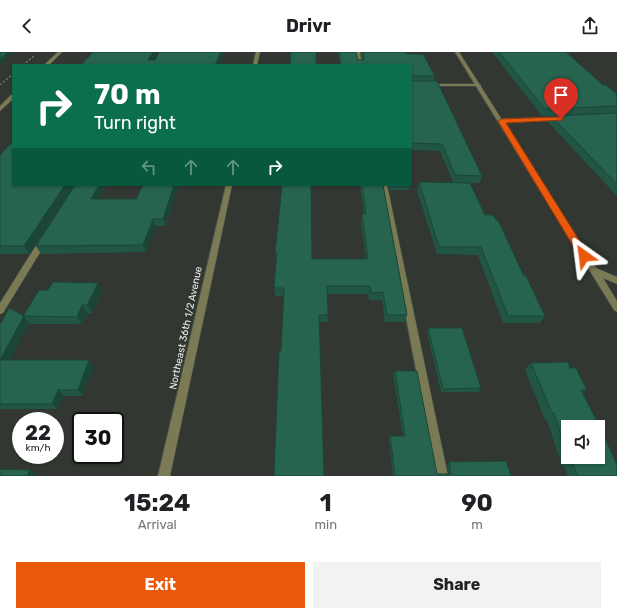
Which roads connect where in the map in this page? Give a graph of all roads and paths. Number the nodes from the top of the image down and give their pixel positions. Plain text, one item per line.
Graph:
1 (38, 52) edge
2 (60, 52) edge
3 (258, 52) edge
4 (358, 52) edge
5 (457, 52) edge
6 (24, 64) edge
7 (47, 64) edge
8 (255, 64) edge
9 (360, 64) edge
10 (12, 75) edge
11 (0, 85) edge
12 (412, 85) edge
13 (479, 85) junction
14 (12, 97) edge
15 (0, 109) edge
16 (564, 118) edge
17 (502, 121) junction
18 (229, 186) edge
19 (384, 186) edge
20 (49, 231) edge
21 (593, 270) junction
22 (617, 280) edge
23 (617, 308) edge
24 (0, 310) edge
25 (164, 476) edge
26 (442, 476) edge

1 - 6 path
2 - 7 street
3 - 8 street
4 - 9 street
5 - 13 street
10 - 11 path
12 - 13 street
13 - 17 street
14 - 15 street
16 - 17 street
17 - 21 street
18 - 25 street, Northeast 36th 1/2 Avenue
19 - 26 street
20 - 24 street
21 - 22 street
21 - 23 street

